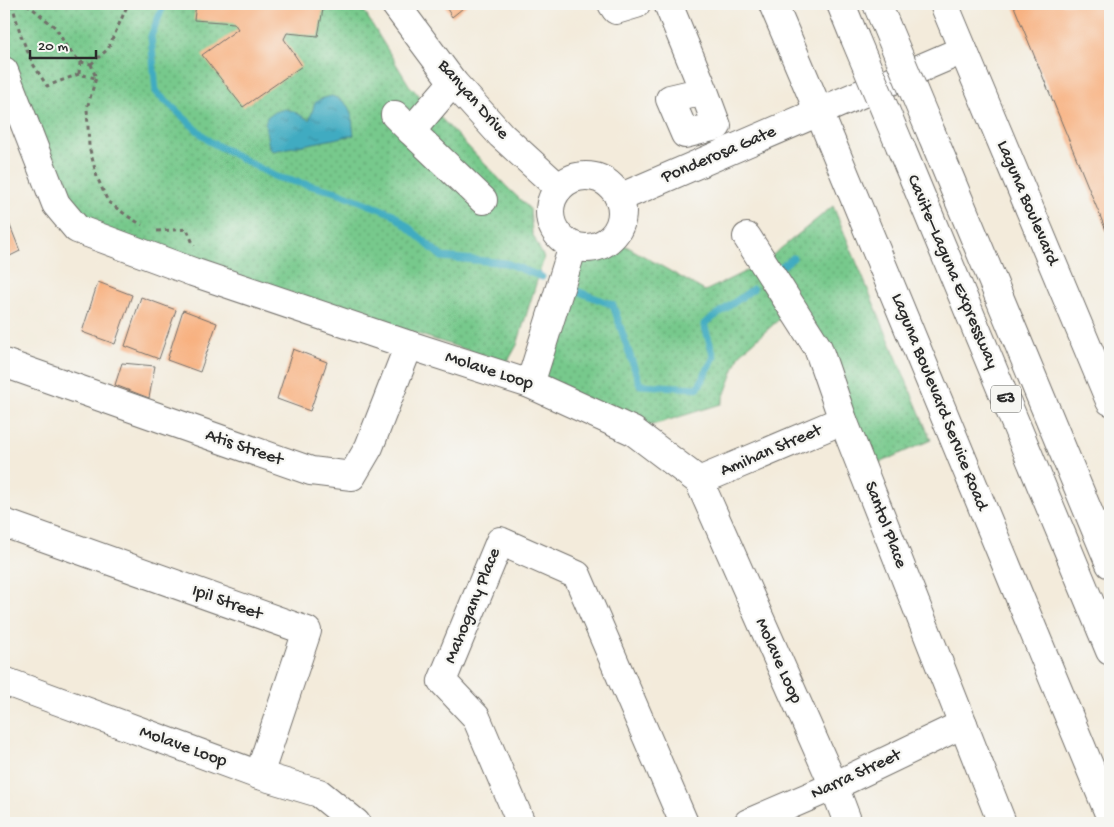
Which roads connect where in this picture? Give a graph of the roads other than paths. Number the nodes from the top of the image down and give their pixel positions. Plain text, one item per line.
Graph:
1 (395, 4) edge
2 (612, 4) edge
3 (636, 4) edge
4 (668, 4) edge
5 (773, 4) edge
6 (841, 4) edge
7 (944, 4) edge
8 (881, 13) edge
9 (963, 50) junction
10 (5, 79) edge
11 (453, 82) junction
12 (704, 91) dead end
13 (819, 112) junction
14 (559, 188) junction
15 (619, 198) junction
16 (483, 200) dead end
17 (747, 237) dead end
18 (572, 246) junction
19 (409, 345) junction
20 (4, 363) edge
21 (530, 384) junction
22 (1110, 402) edge
23 (844, 420) junction
24 (699, 482) junction
25 (4, 523) edge
26 (1110, 564) edge
27 (1110, 650) edge
28 (4, 681) edge
29 (963, 724) junction
30 (259, 776) junction
31 (834, 786) junction
32 (1107, 808) edge
33 (356, 823) edge
34 (521, 823) edge
35 (684, 823) edge
36 (748, 823) edge
37 (848, 823) edge
38 (1002, 823) edge

1 - 11 main road, Banyan Drive
2 - 3 main road
4 - 12 main road
5 - 13 main road, Laguna Boulevard Service Road
6 - 27 main road, Cavite–Laguna Expressway / E3, bridge
7 - 9 main road, Laguna Boulevard
8 - 26 main road, Cavite–Laguna Expressway / E3, bridge
9 - 13 main road, Ponderosa Gate
9 - 22 main road, Laguna Boulevard
10 - 19 main road, Molave Loop
11 - 14 main road, Banyan Drive
11 - 16 main road
13 - 15 main road, Ponderosa Gate
13 - 32 main road, Laguna Boulevard Service Road
14 - 15 main road
14 - 18 main road
15 - 18 main road
17 - 23 main road, Santol Place
18 - 21 main road
19 - 20 main road, Atis Street
19 - 21 main road, Molave Loop
21 - 24 main road, Molave Loop
23 - 24 main road, Amihan Street
23 - 29 main road, Santol Place
24 - 31 main road, Molave Loop
25 - 30 main road, Ipil Street
28 - 30 main road, Molave Loop
29 - 31 main road, Narra Street
29 - 38 main road, Santol Place
30 - 33 main road, Molave Loop
31 - 36 main road, Narra Street
31 - 37 main road, Molave Loop
34 - 35 main road, Mahogany Place

